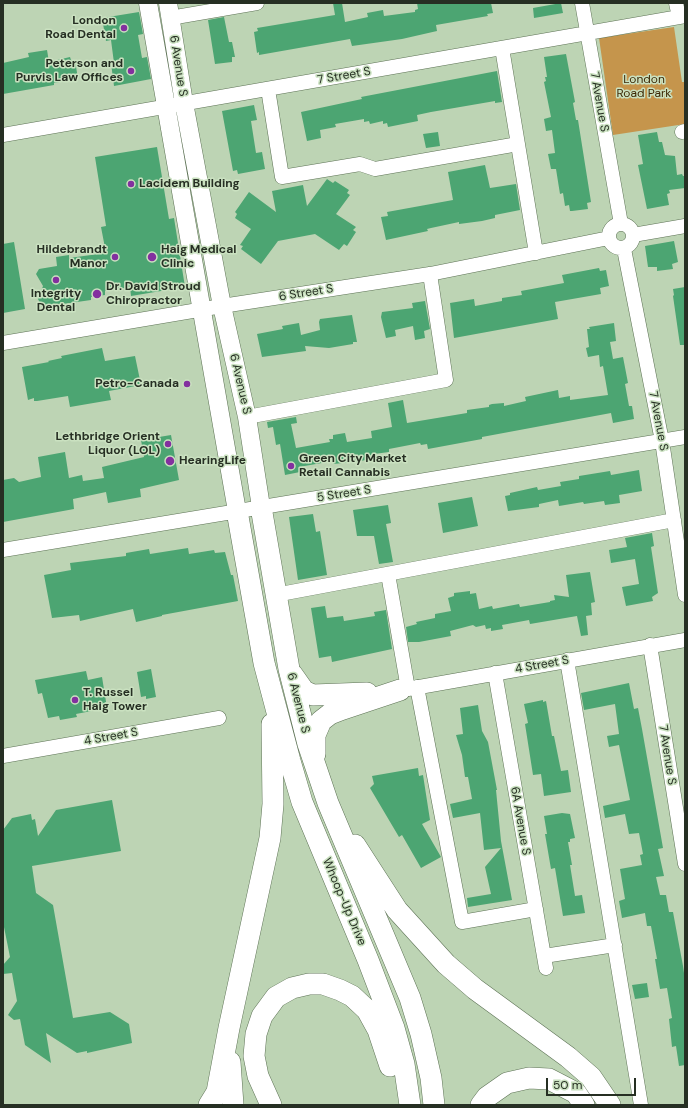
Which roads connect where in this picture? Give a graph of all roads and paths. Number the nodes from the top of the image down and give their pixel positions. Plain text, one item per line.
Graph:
1 (148, 3) edge
2 (258, 3) edge
3 (582, 3) edge
4 (676, 3) edge
5 (169, 11) edge
6 (682, 16) edge
7 (587, 34) junction
8 (502, 48) junction
9 (268, 89) junction
10 (184, 103) junction
11 (166, 106) junction
12 (3, 135) edge
13 (518, 144) junction
14 (621, 224) junction
15 (685, 226) edge
16 (634, 235) junction
17 (609, 238) junction
18 (624, 249) junction
19 (536, 253) junction
20 (430, 274) junction
21 (222, 306) junction
22 (202, 310) junction
23 (3, 343) edge
24 (247, 417) junction
25 (685, 437) edge
26 (662, 441) junction
27 (261, 507) junction
28 (237, 511) junction
29 (674, 520) junction
30 (3, 550) edge
31 (388, 574) junction
32 (275, 595) junction
33 (685, 595) edge
34 (685, 640) edge
35 (650, 645) junction
36 (567, 660) junction
37 (289, 669) junction
38 (495, 673) junction
39 (408, 689) junction
40 (273, 700) junction
41 (219, 718) dead end
42 (3, 756) edge
43 (315, 765) junction
44 (328, 803) junction
45 (685, 864) edge
46 (536, 909) junction
47 (615, 945) junction
48 (229, 1028) junction
49 (209, 1105) edge
50 (232, 1105) edge
51 (271, 1105) edge
52 (396, 1105) edge
53 (410, 1105) edge
54 (434, 1105) edge
55 (481, 1105) edge
56 (584, 1105) edge
57 (610, 1105) edge
58 (641, 1105) edge

1 - 11 main road, 6 Avenue S
2 - 5 street
3 - 7 street, 7 Avenue S
4 - 6 street
5 - 10 main road, 6 Avenue S
6 - 7 street, 7 Street S
7 - 8 street, 7 Street S
7 - 14 street, 7 Avenue S
8 - 9 street, 7 Street S
8 - 13 street
9 - 10 street, 7 Street S
9 - 13 street
10 - 11 street, 7 Street S
10 - 21 main road, 6 Avenue S
11 - 12 street, 7 Street S
11 - 22 main road, 6 Avenue S
13 - 19 street
14 - 16 street
14 - 17 street
15 - 16 street
16 - 18 street
17 - 18 street
17 - 19 street, 6 Street S
18 - 26 street, 7 Avenue S
19 - 20 street, 6 Street S
20 - 21 street, 6 Street S
20 - 24 street
21 - 22 street, 6 Street S
21 - 24 main road, 6 Avenue S
22 - 23 street, 6 Street S
22 - 28 main road, 6 Avenue S
24 - 27 main road, 6 Avenue S
25 - 26 street, 5 Street S
26 - 27 street, 5 Street S
26 - 29 street, 7 Avenue S
27 - 28 street, 5 Street S
27 - 32 highway, 6 Avenue S
28 - 30 street, 5 Street S
28 - 40 highway, 6 Avenue S
29 - 31 street
29 - 33 street, 7 Avenue S
31 - 32 street
31 - 39 street
32 - 37 highway, 6 Avenue S
34 - 35 street, 4 Street S
35 - 36 street, 4 Street S
35 - 45 street, 7 Avenue S
36 - 38 street, 4 Street S
36 - 47 street
37 - 39 highway
37 - 43 highway, 6 Avenue S
38 - 39 street, 4 Street S
38 - 46 street, 6A Avenue S
39 - 43 highway
39 - 46 street
40 - 48 highway
40 - 53 highway, Whoop-Up Drive
41 - 42 street, 4 Street S
43 - 44 highway, Whoop-Up Drive
44 - 54 highway, Whoop-Up Drive
44 - 57 highway
46 - 47 street, 6A Avenue S
47 - 58 street
48 - 49 highway
48 - 50 highway
51 - 52 highway
55 - 56 highway

